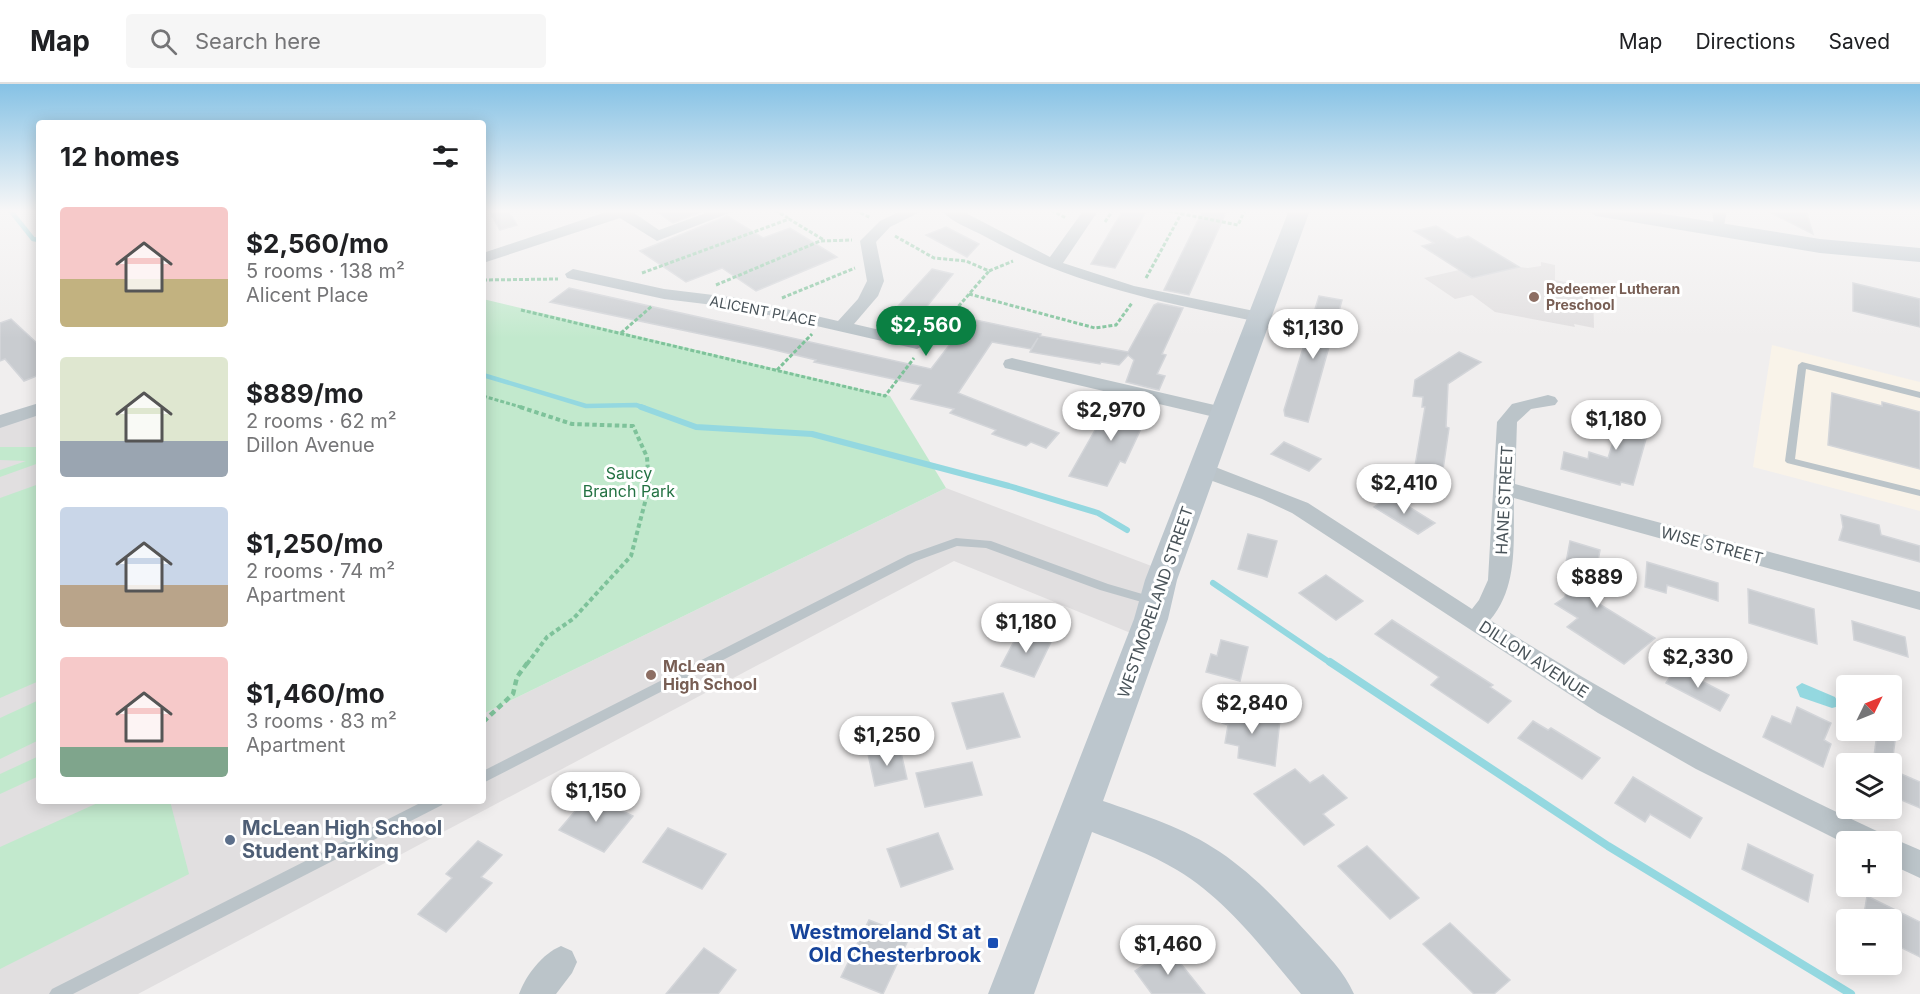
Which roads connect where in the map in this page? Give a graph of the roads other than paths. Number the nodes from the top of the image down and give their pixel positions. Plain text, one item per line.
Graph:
1 (869, 252) edge
2 (1028, 252) edge
3 (1061, 252) edge
4 (1284, 252) edge
5 (1900, 252) edge
6 (1920, 255) edge
7 (1053, 265) junction
8 (573, 274) road end
9 (1259, 317) junction
10 (842, 327) junction
11 (914, 343) road end
12 (1012, 364) dead end
13 (1920, 396) edge
14 (1548, 401) dead end
15 (36, 411) edge
16 (1223, 413) junction
17 (0, 422) edge
18 (1203, 470) junction
19 (1504, 488) junction
20 (1920, 493) edge
21 (1920, 601) edge
22 (1155, 602) junction
23 (1474, 621) junction
24 (486, 775) edge
25 (431, 804) edge
26 (1080, 810) junction
27 (1848, 831) edge
28 (1902, 856) edge
29 (1920, 864) edge
30 (561, 962) dead end
31 (57, 994) edge
32 (536, 994) edge
33 (1011, 994) edge
34 (1331, 994) edge

1 - 10 street
2 - 7 street
3 - 7 street
4 - 9 main road, WESTMORELAND STREET
5 - 6 main road
7 - 9 street
8 - 10 street, ALICENT PLACE
9 - 16 main road, WESTMORELAND STREET
10 - 11 street, ALICENT PLACE
12 - 16 street
13 - 20 lane
14 - 19 street, HANE STREET
15 - 17 street
16 - 18 main road, WESTMORELAND STREET
18 - 22 main road, WESTMORELAND STREET
18 - 23 street, DILLON AVENUE
19 - 21 street, WISE STREET
19 - 23 street, HANE STREET
22 - 24 lane
22 - 26 main road, WESTMORELAND STREET
23 - 27 street, DILLON AVENUE
25 - 31 lane
26 - 33 main road, WESTMORELAND STREET
26 - 34 main road
28 - 29 street
30 - 32 street

